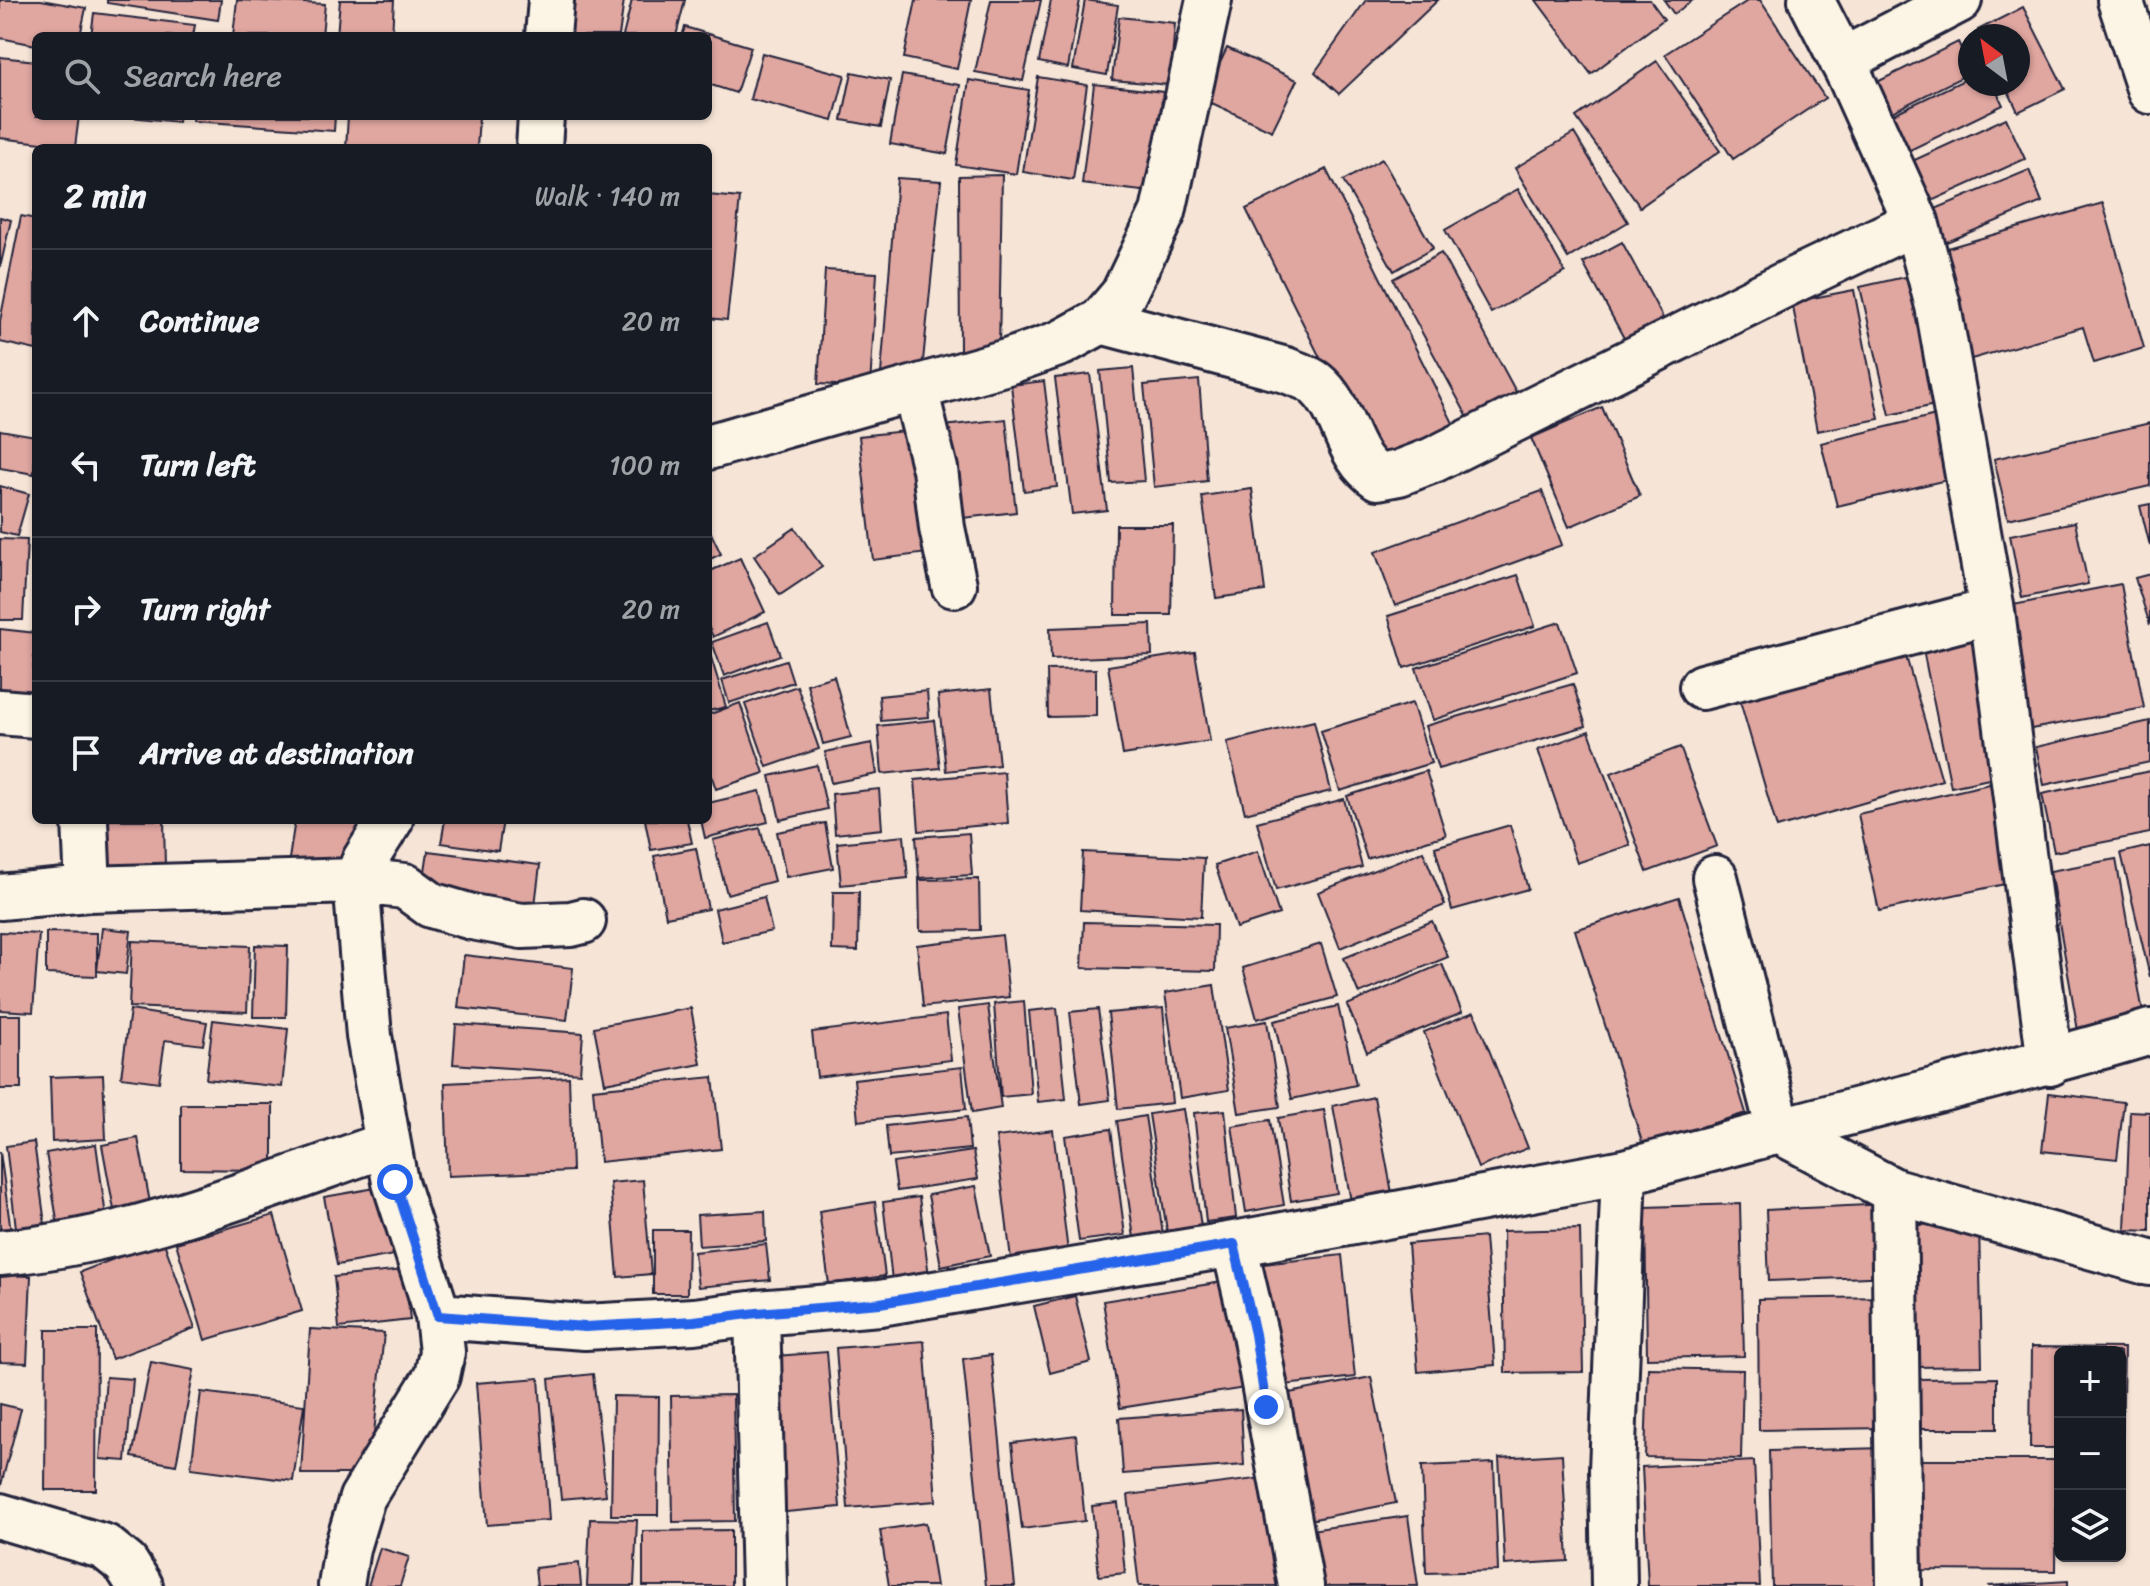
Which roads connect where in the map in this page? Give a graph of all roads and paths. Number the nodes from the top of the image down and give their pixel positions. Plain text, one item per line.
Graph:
1 (551, 0) edge
2 (1209, 0) edge
3 (1811, 0) edge
4 (1959, 0) edge
5 (2120, 0) edge
6 (548, 32) edge
7 (1842, 61) junction
8 (2150, 91) edge
9 (541, 120) edge
10 (539, 144) edge
11 (1916, 222) junction
12 (1101, 321) junction
13 (915, 389) junction
14 (712, 446) edge
15 (954, 585) dead end
16 (1992, 611) junction
17 (1702, 687) dead end
18 (0, 712) edge
19 (32, 715) edge
20 (85, 824) edge
21 (388, 824) edge
22 (1715, 878) dead end
23 (356, 881) junction
24 (88, 889) junction
25 (0, 897) edge
26 (583, 921) dead end
27 (2150, 1032) edge
28 (2050, 1063) junction
29 (1779, 1131) junction
30 (388, 1144) junction
31 (1624, 1172) junction
32 (1894, 1191) junction
33 (1234, 1244) junction
34 (0, 1253) edge
35 (2150, 1263) edge
36 (757, 1313) junction
37 (438, 1316) junction
38 (0, 1516) edge
39 (140, 1586) edge
40 (341, 1586) edge
41 (764, 1586) edge
42 (1301, 1586) edge
43 (1614, 1586) edge
44 (1899, 1586) edge

1 - 6 street
2 - 12 street
3 - 7 street
4 - 7 street
5 - 8 street
7 - 11 street
9 - 10 street
11 - 12 street
11 - 16 street
12 - 13 street
13 - 14 street
13 - 15 street
16 - 17 street
16 - 28 street
18 - 19 street
20 - 24 street
21 - 23 street
22 - 29 street
23 - 24 street
23 - 26 street
23 - 30 street
24 - 25 street
27 - 28 street
28 - 29 street
29 - 31 street
29 - 32 street
30 - 34 street
30 - 37 street
31 - 33 street
31 - 43 street
32 - 35 street
32 - 44 street
33 - 36 street
33 - 42 street
36 - 37 street
36 - 41 street
37 - 40 street
38 - 39 street

